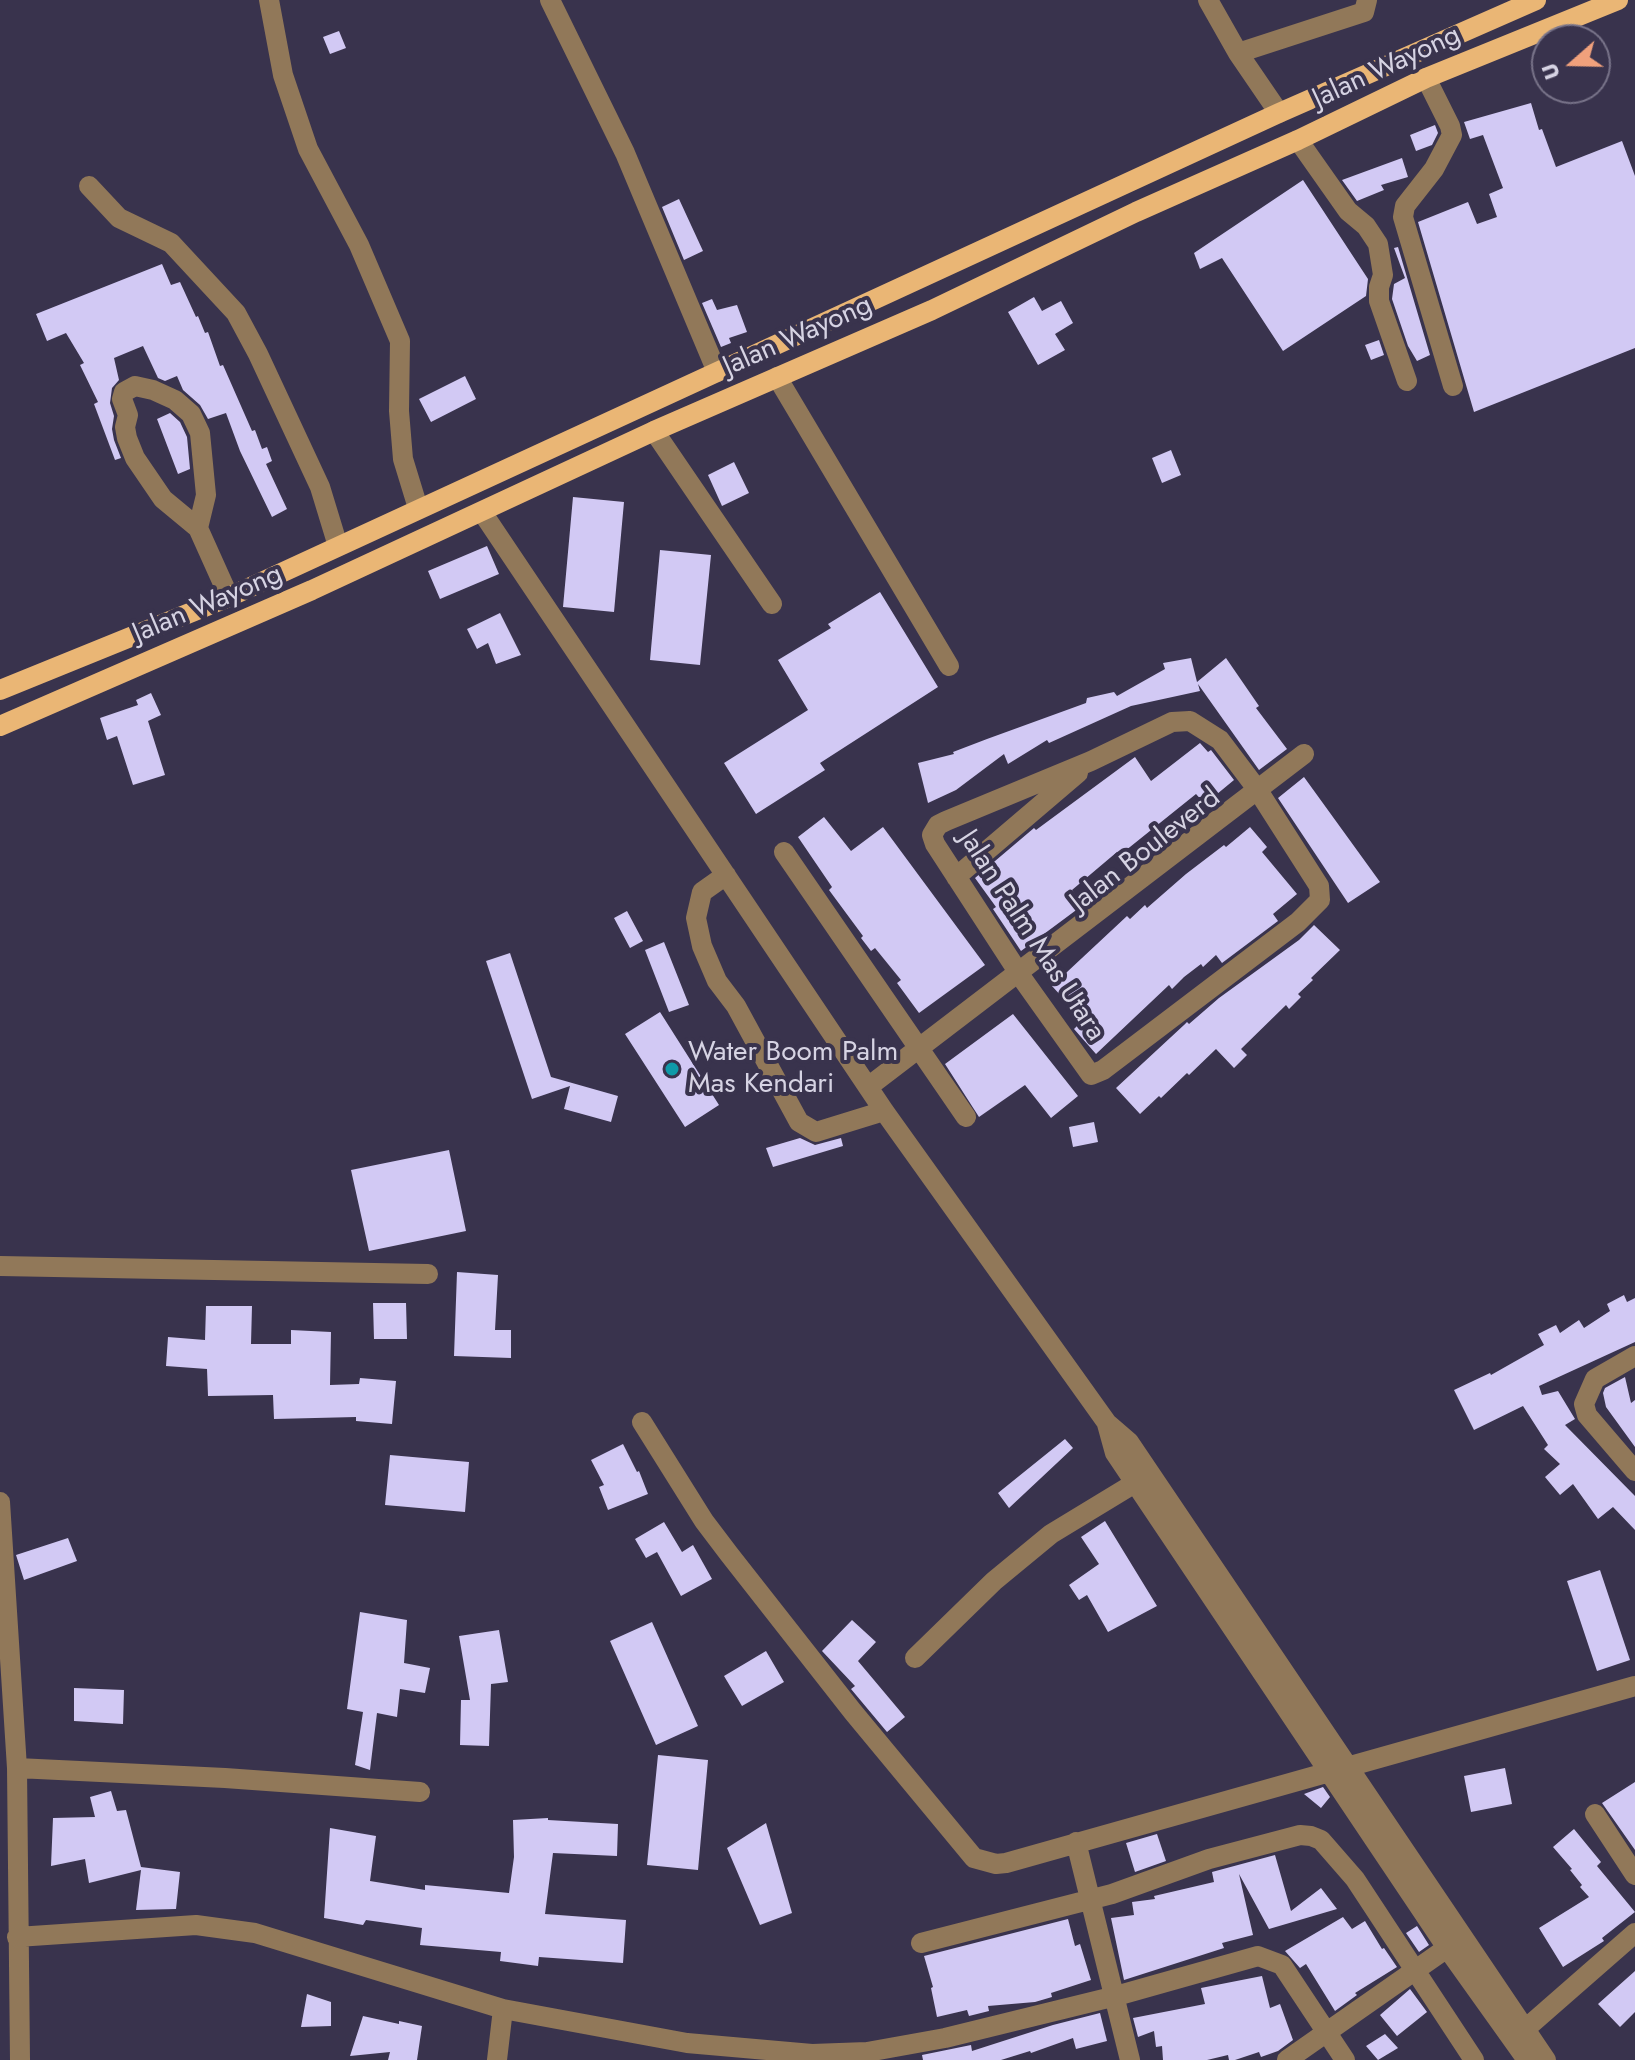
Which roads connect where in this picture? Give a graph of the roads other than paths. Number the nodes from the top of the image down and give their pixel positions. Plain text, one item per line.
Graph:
1 (269, 0) edge
2 (550, 0) edge
3 (1208, 0) edge
4 (1367, 0) edge
5 (1536, 0) edge
6 (1618, 0) edge
7 (1238, 53) junction
8 (1426, 78) junction
9 (1279, 113) junction
10 (1298, 140) junction
11 (89, 186) dead end
12 (717, 372) junction
13 (777, 377) junction
14 (1407, 381) dead end
15 (1453, 386) dead end
16 (654, 431) junction
17 (418, 508) junction
18 (482, 512) junction
19 (198, 528) junction
20 (338, 546) junction
21 (229, 597) junction
22 (772, 604) dead end
23 (949, 666) dead end
24 (0, 690) edge
25 (0, 726) edge
26 (1304, 754) dead end
27 (1091, 761) junction
28 (1259, 793) junction
29 (784, 852) dead end
30 (726, 875) junction
31 (956, 877) junction
32 (1022, 977) junction
33 (921, 1052) junction
34 (876, 1098) junction
35 (966, 1117) dead end
36 (0, 1266) edge
37 (428, 1274) dead end
38 (1635, 1356) edge
39 (642, 1422) dead end
40 (1107, 1423) junction
41 (1635, 1471) edge
42 (1135, 1483) junction
43 (0, 1502) edge
44 (915, 1658) dead end
45 (1635, 1686) edge
46 (11, 1758) edge
47 (1340, 1770) junction
48 (420, 1792) dead end
49 (1595, 1814) dead end
50 (1076, 1842) junction
51 (1635, 1875) edge
52 (1090, 1899) junction
53 (1635, 1933) edge
54 (17, 1937) junction
55 (921, 1943) dead end
56 (1447, 1948) junction
57 (1414, 1971) junction
58 (1116, 1996) junction
59 (503, 2009) junction
60 (1519, 2034) junction
61 (1327, 2035) junction
62 (812, 2057) edge
63 (20, 2060) edge
64 (497, 2060) edge
65 (1130, 2060) edge
66 (1287, 2060) edge
67 (1345, 2060) edge
68 (1474, 2060) edge
69 (1527, 2060) edge
70 (1546, 2060) edge

1 - 17 street
2 - 12 street
3 - 7 street
4 - 7 street
5 - 9 main road, Jalan Wayong
6 - 8 main road, Jalan Wayong
7 - 9 street
8 - 10 main road, Jalan Wayong
8 - 15 street
9 - 12 main road, Jalan Wayong
10 - 13 main road, Jalan Wayong
10 - 14 street
11 - 20 street
12 - 17 main road, Jalan Wayong
13 - 16 main road, Jalan Wayong
13 - 23 street
16 - 18 main road, Jalan Wayong
16 - 22 street
17 - 20 main road, Jalan Wayong
18 - 25 main road, Jalan Wayong
18 - 30 street
19 - 19 street
19 - 21 street
20 - 21 main road, Jalan Wayong
21 - 24 main road, Jalan Wayong
26 - 28 street, Jalan Bouleverd
27 - 28 street, Jalan Palm Mas Utara
27 - 31 street
27 - 31 street, Jalan Palm Mas Utara
28 - 32 street, Jalan Bouleverd
28 - 32 street, Jalan Palm Mas Utara
29 - 33 street
30 - 34 street
30 - 34 street
31 - 32 street, Jalan Palm Mas Utara
32 - 33 street, Jalan Bouleverd
33 - 34 street, Jalan Bouleverd
33 - 35 street
34 - 40 street
36 - 37 street
38 - 41 street
39 - 50 street
40 - 42 street
40 - 47 street
42 - 44 street
42 - 47 street
43 - 46 street
45 - 47 street
46 - 48 street
46 - 54 street
47 - 50 street
47 - 56 street
47 - 60 street
49 - 51 street
50 - 52 street
52 - 55 street
52 - 57 street
52 - 58 street
53 - 60 street
54 - 59 street
54 - 63 street
56 - 57 street
56 - 60 street
57 - 61 street
57 - 68 street
58 - 61 street
58 - 62 street
58 - 65 street
59 - 62 street
59 - 64 street
60 - 69 street
60 - 70 street
61 - 66 street
61 - 67 street

